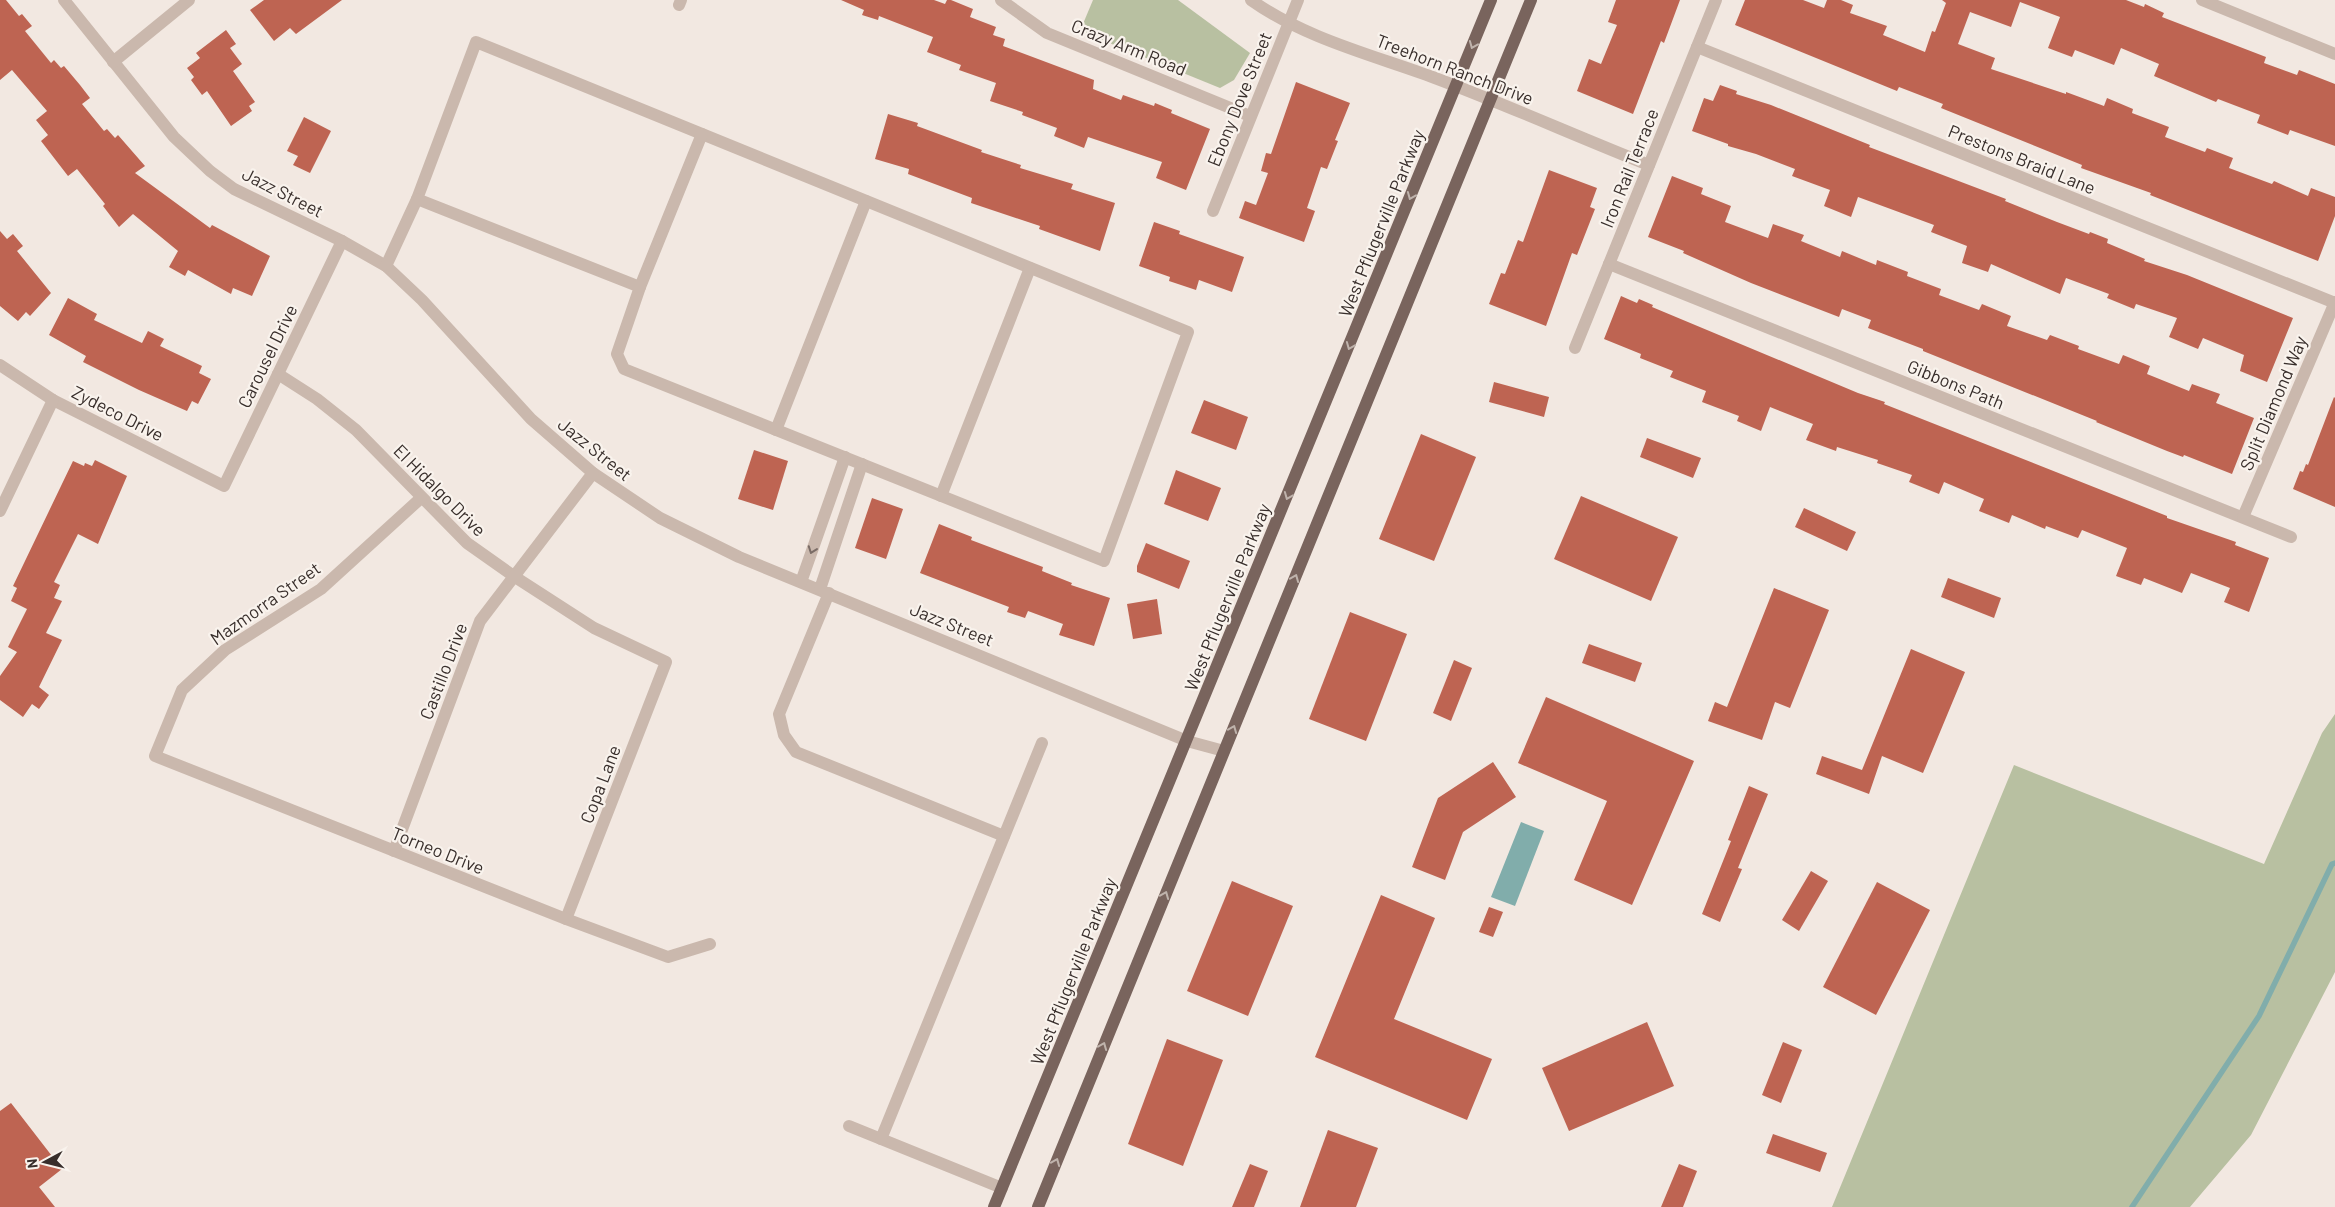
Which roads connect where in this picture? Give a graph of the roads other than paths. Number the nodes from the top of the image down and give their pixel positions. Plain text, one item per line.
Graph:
1 (64, 0) edge
2 (189, 0) edge
3 (1001, 0) edge
4 (1252, 0) edge
5 (1298, 0) edge
6 (1491, 0) edge
7 (1530, 0) edge
8 (1716, 0) edge
9 (2202, 0) edge
10 (1288, 24) junction
11 (1697, 47) junction
12 (2335, 54) edge
13 (113, 62) junction
14 (1456, 87) junction
15 (1490, 101) junction
16 (1250, 116) junction
17 (702, 134) junction
18 (1649, 165) junction
19 (417, 199) junction
20 (866, 201) junction
21 (1213, 211) dead end
22 (342, 241) junction
23 (1609, 264) junction
24 (386, 266) junction
25 (1030, 268) junction
26 (640, 288) junction
27 (2335, 302) edge
28 (1575, 348) dead end
29 (0, 365) edge
30 (278, 374) junction
31 (53, 400) junction
32 (776, 430) junction
33 (845, 458) junction
34 (862, 464) junction
35 (593, 473) junction
36 (224, 486) joint
37 (941, 496) junction
38 (421, 498) junction
39 (0, 511) edge
40 (2243, 518) junction
41 (823, 519) junction
42 (841, 526) junction
43 (2291, 537) dead end
44 (514, 577) junction
45 (801, 582) junction
46 (824, 591) junction
47 (666, 662) joint
48 (1042, 742) dead end
49 (1187, 742) junction
50 (1224, 751) junction
51 (155, 756) joint
52 (1004, 836) junction
53 (394, 851) junction
54 (566, 919) junction
55 (710, 944) dead end
56 (849, 1126) dead end
57 (881, 1139) junction
58 (1002, 1188) junction
59 (994, 1207) edge
60 (1038, 1207) edge

1 - 13 street, Jazz Street
2 - 13 street
3 - 16 street, Crazy Arm Road
4 - 10 street, Treehorn Ranch Drive
5 - 10 street, Ebony Dove Street
6 -> 14 main road, West Pflugerville Parkway
7 - 15 main road
8 - 11 street, Iron Rail Terrace
9 - 12 street
10 - 14 street, Treehorn Ranch Drive
10 - 16 street, Ebony Dove Street
11 - 18 street, Iron Rail Terrace
11 - 27 street, Prestons Braid Lane
13 - 22 street, Jazz Street
14 - 15 street, Treehorn Ranch Drive
14 -> 49 main road, West Pflugerville Parkway
15 - 18 street, Treehorn Ranch Drive
50 -> 15 main road
16 - 21 street, Ebony Dove Street
17 - 19 street
17 - 20 street
17 - 26 street
18 - 23 street, Iron Rail Terrace
19 - 24 street
19 - 26 street
20 - 25 street
20 - 32 street
22 - 24 street, Jazz Street
22 - 30 street, Carousel Drive
23 - 28 street, Iron Rail Terrace
23 - 40 street, Gibbons Path
24 - 35 street, Jazz Street
25 - 37 street
25 - 37 street
26 - 32 street
27 - 40 street, Split Diamond Way
29 - 31 street, Zydeco Drive
30 - 36 street, Carousel Drive
30 - 38 street, El Hidalgo Drive
31 - 36 street, Zydeco Drive
31 - 39 street
32 - 33 street
33 - 34 street
33 - 41 street
34 - 37 street
34 - 42 street
35 - 44 street, Castillo Drive
35 - 45 street, Jazz Street
38 - 44 street, El Hidalgo Drive
38 - 51 street, Mazmorra Street
40 - 43 street, Gibbons Path
41 - 42 street
41 -> 45 street
42 - 46 street
44 - 47 street, El Hidalgo Drive
44 - 53 street, Castillo Drive
45 - 46 street, Jazz Street
46 - 49 street, Jazz Street
46 - 52 street
47 - 54 street, Copa Lane
48 - 52 street
49 - 50 street, Jazz Street
49 - 58 main road, West Pflugerville Parkway
60 -> 50 main road
51 - 53 street, Torneo Drive
52 - 57 street
53 - 54 street, Torneo Drive
54 - 55 street, Torneo Drive
56 - 57 street
57 - 58 street
58 - 59 main road, West Pflugerville Parkway

